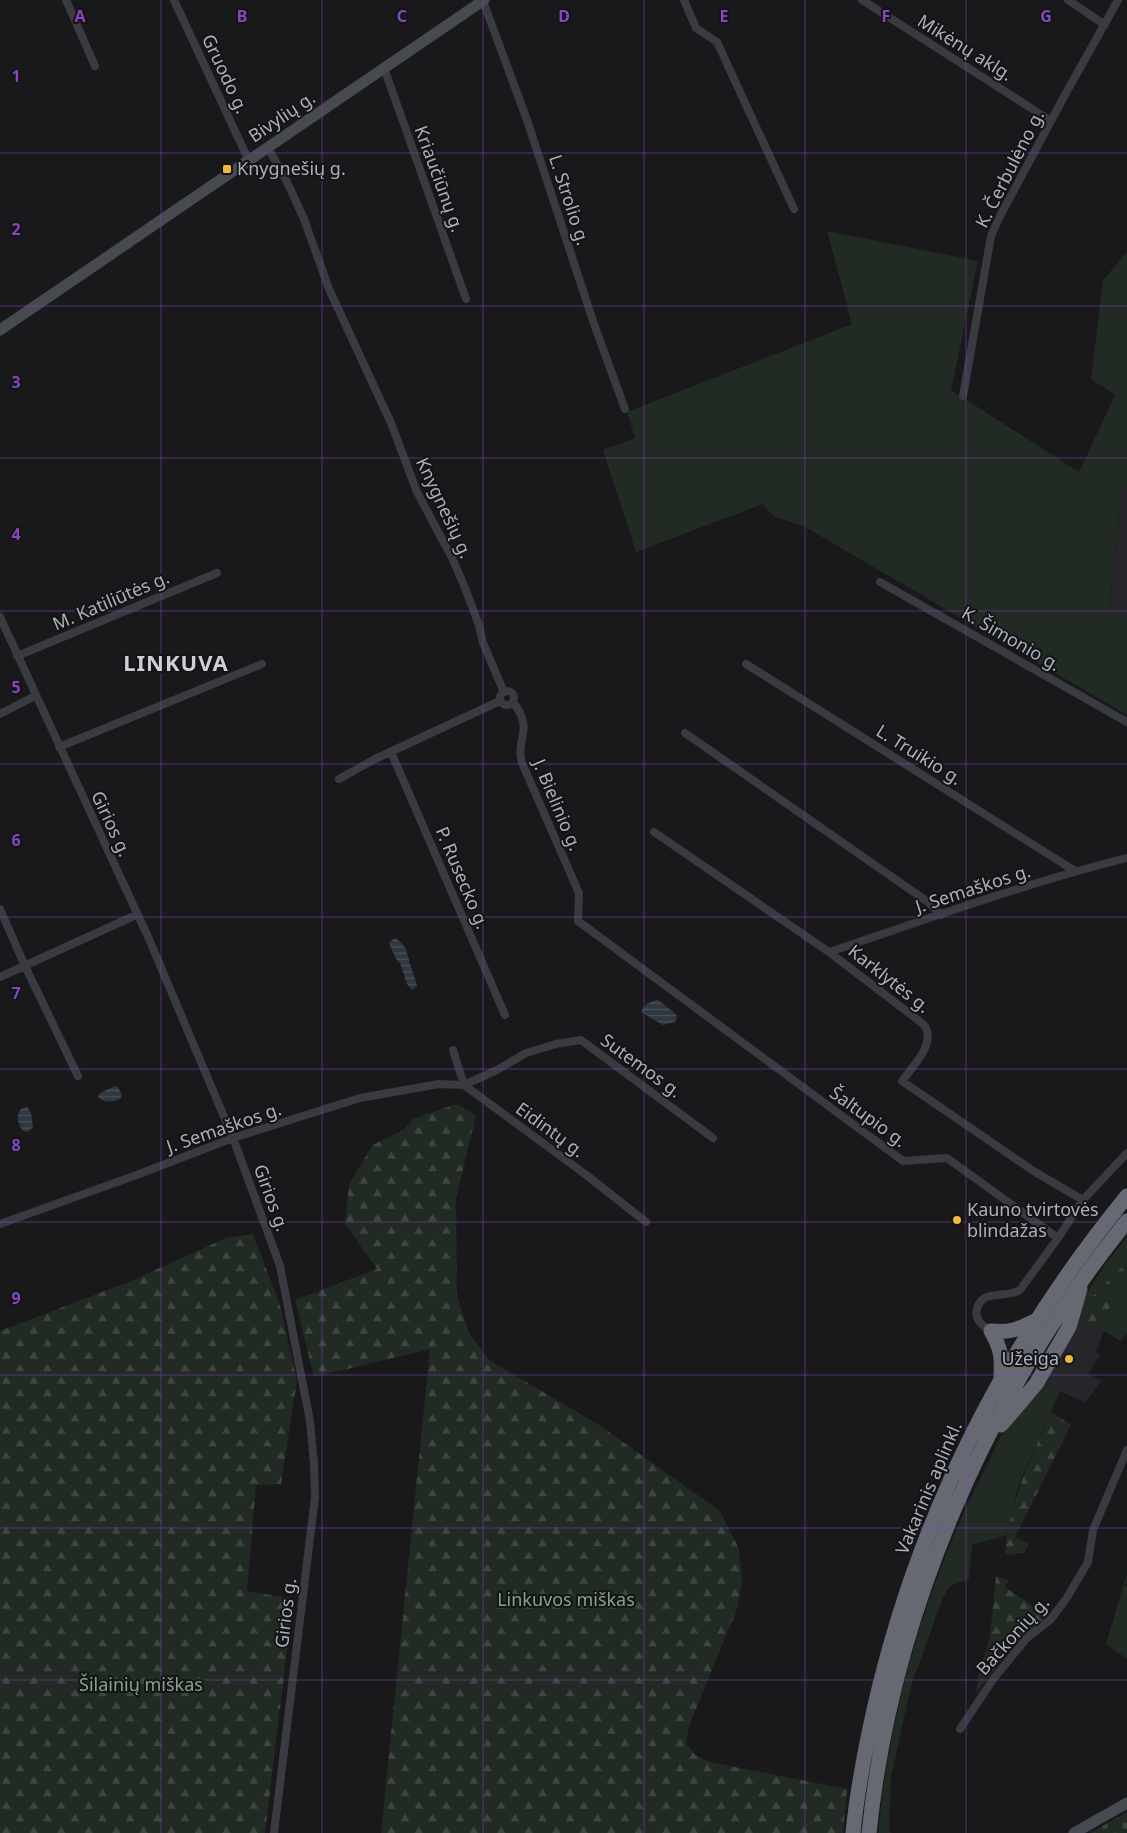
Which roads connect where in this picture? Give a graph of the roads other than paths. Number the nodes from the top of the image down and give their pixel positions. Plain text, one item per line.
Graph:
1 (66, 0) edge
2 (174, 0) edge
3 (684, 0) edge
4 (862, 0) edge
5 (1068, 0) edge
6 (1118, 0) edge
7 (483, 1) edge
8 (1105, 25) junction
9 (95, 66) dead end
10 (384, 68) junction
11 (1052, 121) junction
12 (268, 148) junction
13 (249, 160) junction
14 (794, 209) dead end
15 (466, 299) dead end
16 (0, 330) edge
17 (963, 396) dead end
18 (625, 409) dead end
19 (217, 573) dead end
20 (880, 582) dead end
21 (0, 617) edge
22 (17, 656) junction
23 (262, 664) dead end
24 (746, 664) dead end
25 (504, 692) junction
26 (35, 696) junction
27 (500, 701) junction
28 (513, 702) junction
29 (0, 714) edge
30 (1127, 722) edge
31 (685, 733) dead end
32 (59, 747) junction
33 (391, 752) junction
34 (339, 779) dead end
35 (654, 832) dead end
36 (1127, 858) edge
37 (1076, 871) junction
38 (0, 909) edge
39 (136, 915) junction
40 (941, 915) junction
41 (578, 921) joint
42 (829, 952) junction
43 (25, 966) junction
44 (0, 977) edge
45 (505, 1015) dead end
46 (453, 1050) dead end
47 (78, 1076) dead end
48 (464, 1086) junction
49 (233, 1138) junction
50 (713, 1138) dead end
51 (1127, 1153) edge
52 (1127, 1196) edge
53 (1082, 1200) junction
54 (1127, 1221) edge
55 (0, 1222) edge
56 (646, 1222) dead end
57 (1058, 1238) junction
58 (1037, 1320) junction
59 (991, 1331) junction
60 (1001, 1379) junction
61 (1126, 1452) edge
62 (960, 1729) dead end
63 (1127, 1803) edge
64 (274, 1833) edge
65 (853, 1833) edge
66 (869, 1833) edge
67 (1074, 1833) edge

1 - 9 street
2 - 13 street, Gruodo g.
3 - 14 street
4 - 11 street, Mikėnų aklg.
5 - 8 street
6 - 8 street, K. Čerbulėno g.
7 - 10 street, Bivylių g.
7 - 18 street, L. Strolio g.
8 - 11 street, K. Čerbulėno g.
10 - 12 street, Bivylių g.
10 - 15 street, Kriaučiūnų g.
11 - 17 street, K. Čerbulėno g.
12 - 13 street, Bivylių g.
12 - 25 street, Knygnešių g.
13 - 16 street, Bivylių g.
19 - 22 street, M. Katiliūtės g.
20 - 30 street, K. Šimonio g.
21 - 22 street, Girios g.
22 - 26 street, Girios g.
23 - 32 street
24 - 37 street, L. Truikio g.
25 - 27 street
25 - 28 street, Knygnešių g.
26 - 29 street
26 - 32 street, Girios g.
27 - 28 street
27 - 33 street
28 - 41 street, J. Bielinio g.
31 - 40 street
32 - 39 street, Girios g.
33 - 34 street
33 - 45 street, P. Rusecko g.
35 - 42 street, Karklytės g.
36 - 37 street, J. Semaškos g.
37 - 40 street, J. Semaškos g.
38 - 43 street
39 - 43 street
39 - 49 street, Girios g.
40 - 42 street, J. Semaškos g.
41 - 57 street, Šaltupio g.
42 - 53 street, Karklytės g.
43 - 44 street
43 - 47 street
46 - 48 street
48 - 49 street, J. Semaškos g.
48 - 50 street, Sutemos g.
48 - 56 street, Eidintų g.
49 - 55 street, J. Semaškos g.
49 - 64 street, Girios g.
51 - 53 street
52 - 58 highway, Vakarinis aplinkl.
53 - 57 street
54 - 66 highway, Vakarinis aplinkl.
57 - 59 street
58 - 59 highway
58 - 60 highway, Vakarinis aplinkl.
59 - 60 highway
60 - 65 highway, Vakarinis aplinkl.
61 - 62 street, Bačkonių g.
63 - 67 street

